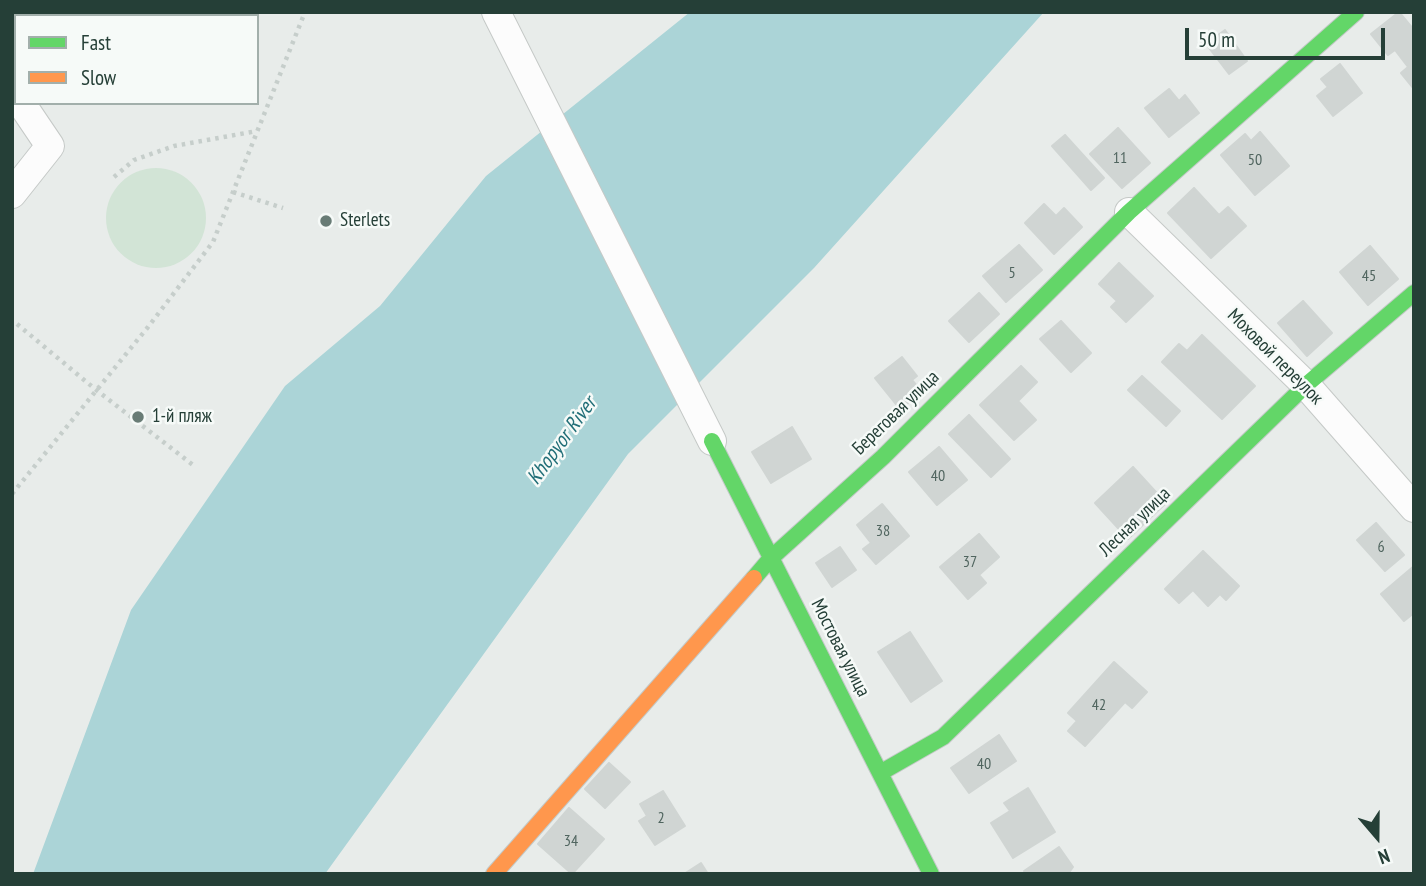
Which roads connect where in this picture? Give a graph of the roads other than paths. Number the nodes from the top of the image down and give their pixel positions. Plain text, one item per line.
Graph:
1 (496, 12) edge
2 (1356, 12) edge
3 (22, 105) edge
4 (12, 194) edge
5 (1129, 212) junction
6 (1414, 293) edge
7 (1306, 385) junction
8 (712, 440) joint
9 (1414, 508) edge
10 (771, 558) junction
11 (880, 773) junction
12 (494, 874) edge
13 (931, 874) edge

1 - 8 street
2 - 5 street, Береговая улица
3 - 4 street
5 - 7 street, Моховой переулок
5 - 10 street, Береговая улица
6 - 7 street, Лесная улица
7 - 9 street, Моховой переулок
7 - 11 street, Лесная улица
8 - 10 street, Мостовая улица
10 - 11 street, Мостовая улица
10 - 12 street, Береговая улица
11 - 13 street, Мостовая улица

